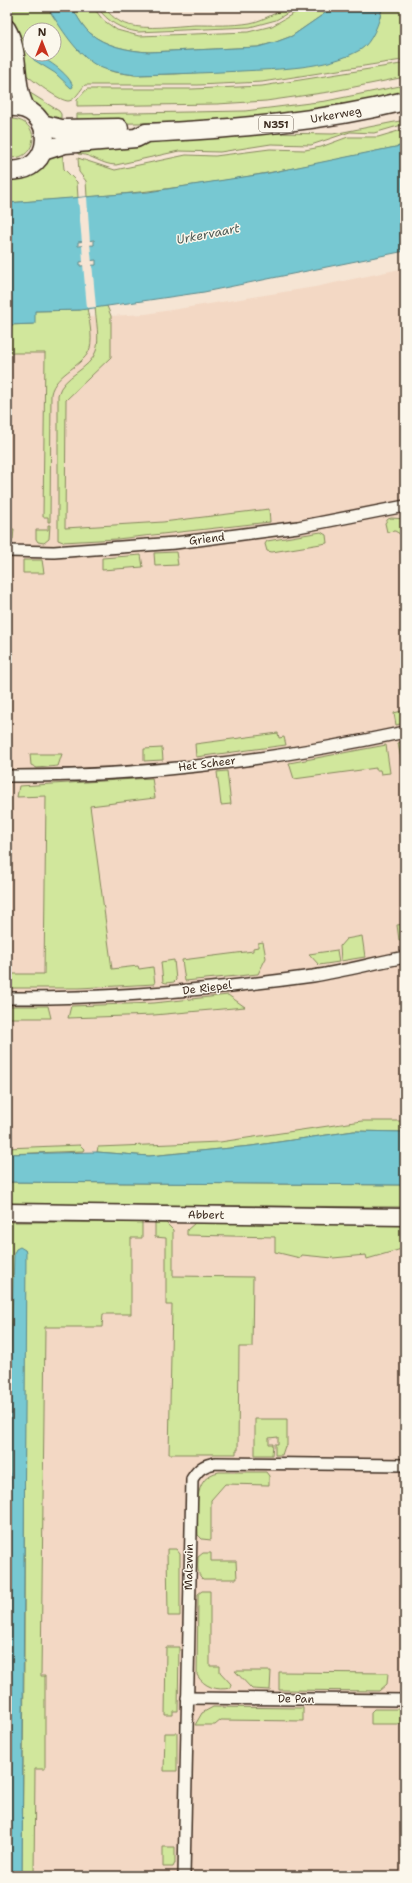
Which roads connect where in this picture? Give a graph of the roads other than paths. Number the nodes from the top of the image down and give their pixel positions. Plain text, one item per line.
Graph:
1 (7, 28) edge
2 (405, 102) edge
3 (7, 107) edge
4 (27, 109) junction
5 (42, 124) junction
6 (146, 133) junction
7 (43, 151) junction
8 (7, 170) edge
9 (405, 506) edge
10 (7, 551) edge
11 (405, 732) edge
12 (7, 776) edge
13 (405, 957) edge
14 (7, 998) edge
15 (7, 1212) edge
16 (405, 1217) edge
17 (405, 1465) edge
18 (187, 1698) junction
19 (405, 1700) edge
20 (184, 1876) edge

1 - 4 street
2 - 6 main road, Urkerweg / N351
3 - 4 main road
4 - 5 main road
5 - 6 main road, Urkerweg / N351
5 - 7 main road
6 - 7 main road, Urkerweg / N351
7 - 8 main road, N351
9 - 10 street, Griend
11 - 12 street, Het Scheer
13 - 14 street, De Riepel
15 - 16 street, Abbert
17 - 18 street, Malzwin
18 - 19 street, De Pan
18 - 20 street, Malzwin

